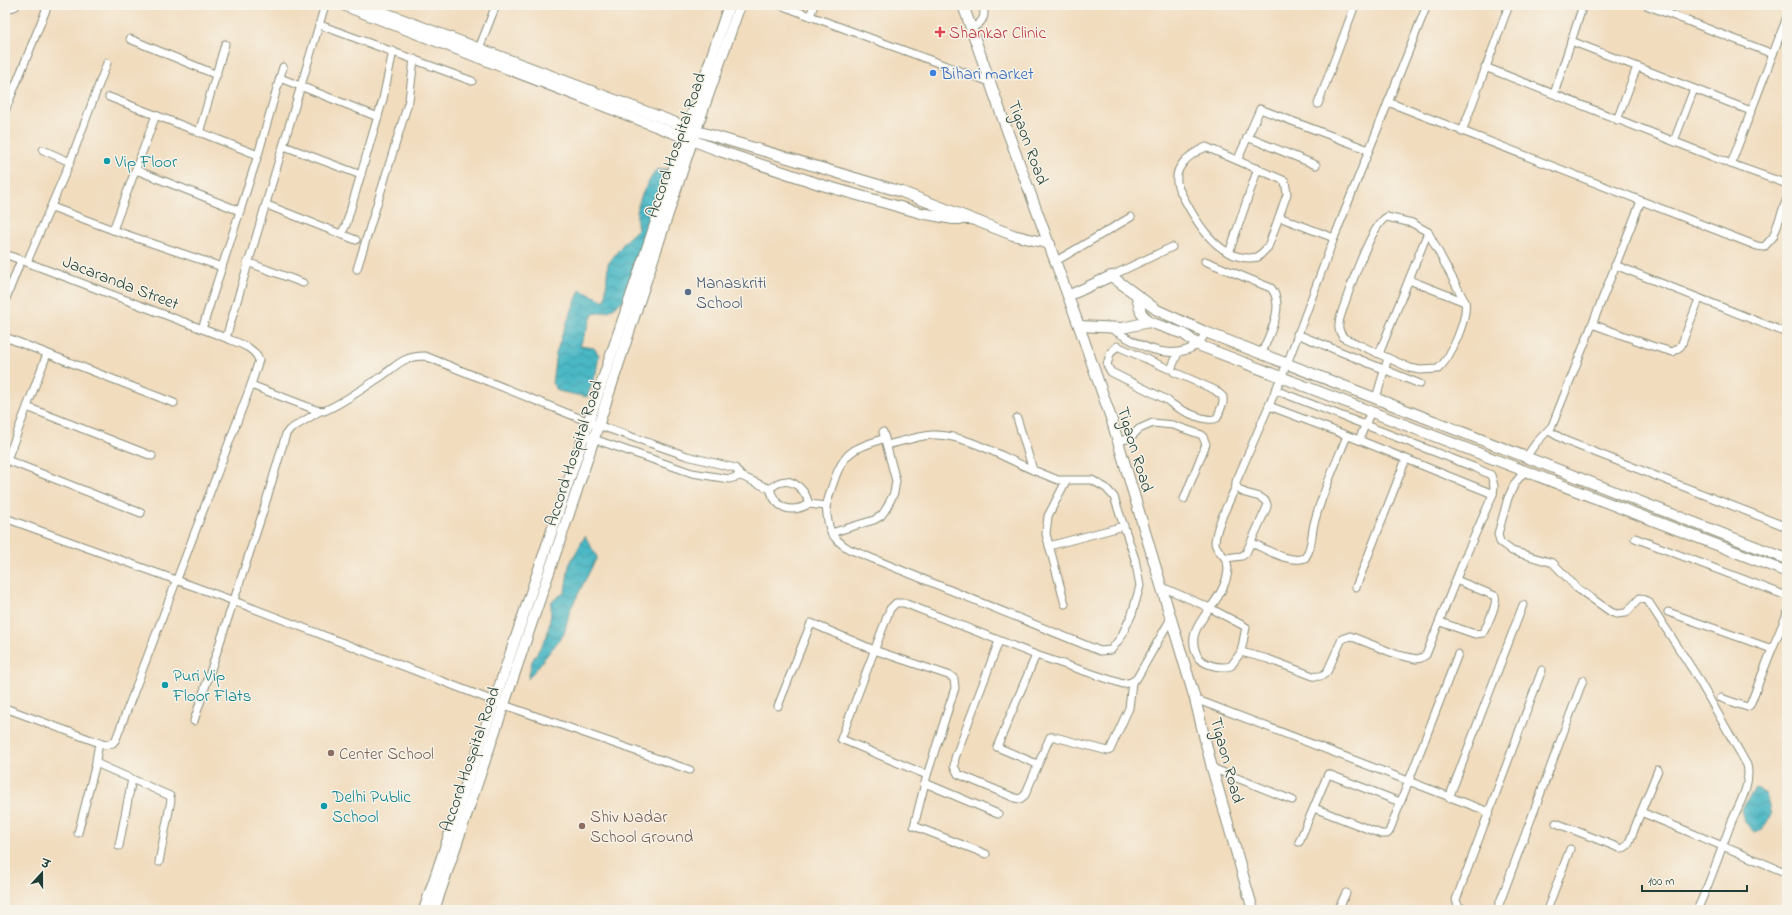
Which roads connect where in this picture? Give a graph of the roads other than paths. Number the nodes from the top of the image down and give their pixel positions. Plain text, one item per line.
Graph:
1 (14, 5) edge
2 (48, 5) edge
3 (325, 5) edge
4 (343, 5) edge
5 (364, 5) edge
6 (496, 5) edge
7 (728, 5) edge
8 (740, 5) edge
9 (780, 5) edge
10 (814, 5) edge
11 (963, 5) edge
12 (982, 5) edge
13 (1355, 5) edge
14 (1427, 5) edge
15 (1509, 5) edge
16 (1583, 5) edge
17 (1646, 5) edge
18 (5, 8) edge
19 (810, 16) junction
20 (1787, 17) edge
21 (320, 25) junction
22 (972, 28) junction
23 (130, 39) dead end
24 (1571, 41) junction
25 (225, 44) dead end
26 (480, 48) junction
27 (393, 51) junction
28 (1773, 54) junction
29 (475, 58) junction
30 (414, 59) junction
31 (107, 63) dead end
32 (283, 66) dead end
33 (1485, 67) junction
34 (1637, 67) junction
35 (217, 75) junction
36 (280, 78) junction
37 (472, 81) dead end
38 (990, 82) junction
39 (301, 86) junction
40 (1694, 89) junction
41 (1554, 94) junction
42 (109, 97) dead end
43 (1388, 102) junction
44 (1318, 104) dead end
45 (5, 110) edge
46 (1751, 111) junction
47 (156, 115) junction
48 (378, 117) junction
49 (1617, 120) junction
50 (692, 129) junction
51 (1462, 132) junction
52 (199, 133) junction
53 (1247, 137) junction
54 (688, 139) junction
55 (1674, 141) junction
56 (284, 146) junction
57 (43, 150) dead end
58 (1368, 150) junction
59 (258, 155) junction
60 (1238, 159) junction
61 (70, 162) junction
62 (1731, 164) junction
63 (1316, 165) dead end
64 (1258, 168) junction
65 (136, 170) junction
66 (360, 176) junction
67 (1787, 184) edge
68 (1787, 198) edge
69 (1641, 201) junction
70 (267, 204) junction
71 (52, 207) junction
72 (240, 211) junction
73 (1131, 217) dead end
74 (1279, 217) junction
75 (974, 220) junction
76 (113, 230) junction
77 (1428, 232) junction
78 (341, 234) junction
79 (1334, 238) junction
80 (356, 240) dead end
81 (1050, 244) junction
82 (1172, 247) dead end
83 (1229, 253) junction
84 (5, 254) edge
85 (24, 261) junction
86 (1056, 261) junction
87 (247, 262) junction
88 (1205, 262) dead end
89 (1615, 265) junction
90 (222, 267) junction
91 (357, 269) dead end
92 (1111, 276) junction
93 (1409, 280) junction
94 (304, 283) dead end
95 (1068, 296) junction
96 (1137, 296) junction
97 (1699, 299) junction
98 (5, 300) edge
99 (1465, 302) junction
100 (1149, 322) junction
101 (1592, 324) junction
102 (1079, 326) junction
103 (1110, 328) junction
104 (202, 329) junction
105 (1206, 332) junction
106 (1787, 333) edge
107 (1297, 334) junction
108 (5, 337) edge
109 (226, 338) junction
110 (1198, 345) junction
111 (1178, 353) junction
112 (1262, 353) junction
113 (48, 354) junction
114 (1379, 354) junction
115 (1388, 358) junction
116 (1287, 364) junction
117 (1172, 369) junction
118 (1384, 371) junction
119 (1281, 376) junction
120 (1420, 384) dead end
121 (251, 385) junction
122 (1275, 390) junction
123 (1376, 398) junction
124 (174, 402) dead end
125 (1269, 406) junction
126 (27, 407) junction
127 (320, 411) junction
128 (1371, 411) junction
129 (1017, 418) dead end
130 (594, 424) junction
131 (1365, 426) junction
132 (1549, 431) junction
133 (1347, 436) junction
134 (590, 437) junction
135 (885, 439) junction
136 (1359, 440) junction
137 (1117, 442) junction
138 (152, 456) dead end
139 (1526, 457) junction
140 (1406, 459) junction
141 (6, 463) edge
142 (1033, 470) junction
143 (1525, 471) junction
144 (741, 476) junction
145 (1066, 481) junction
146 (1236, 486) junction
147 (770, 489) junction
148 (1493, 494) junction
149 (1184, 499) dead end
150 (809, 504) junction
151 (826, 506) junction
152 (140, 513) dead end
153 (5, 518) edge
154 (1124, 526) junction
155 (1787, 527) edge
156 (831, 533) junction
157 (1635, 538) dead end
158 (1252, 543) junction
159 (1049, 546) junction
160 (1226, 558) junction
161 (1787, 559) edge
162 (1787, 572) edge
163 (176, 580) junction
164 (1456, 580) junction
165 (1162, 587) junction
166 (1356, 587) dead end
167 (1787, 596) edge
168 (234, 601) junction
169 (1065, 604) dead end
170 (1523, 605) dead end
171 (1210, 608) junction
172 (1668, 612) dead end
173 (1787, 614) edge
174 (1170, 620) junction
175 (1440, 622) junction
176 (999, 641) junction
177 (1772, 649) junction
178 (874, 650) junction
179 (1241, 652) junction
180 (1458, 654) dead end
181 (1036, 655) junction
182 (1542, 670) dead end
183 (1583, 680) dead end
184 (1132, 682) junction
185 (1721, 698) dead end
186 (1195, 699) junction
187 (500, 703) junction
188 (778, 706) dead end
189 (5, 708) edge
190 (194, 721) dead end
191 (99, 743) junction
192 (96, 762) junction
193 (1037, 764) junction
194 (1212, 768) junction
195 (690, 770) dead end
196 (1658, 770) dead end
197 (927, 775) junction
198 (132, 778) junction
199 (1408, 782) junction
200 (925, 783) junction
201 (1449, 798) junction
202 (1292, 800) dead end
203 (1400, 802) junction
204 (1314, 808) junction
205 (1489, 812) junction
206 (1641, 812) junction
207 (998, 814) dead end
208 (1556, 822) dead end
209 (78, 833) dead end
210 (1299, 842) dead end
211 (119, 846) dead end
212 (1723, 846) junction
213 (1570, 850) dead end
214 (986, 854) dead end
215 (159, 862) dead end
216 (1787, 873) edge
217 (1346, 893) dead end
218 (424, 910) edge
219 (434, 910) edge
220 (1253, 910) edge
221 (1338, 910) edge
222 (1466, 910) edge
223 (1497, 910) edge
224 (1547, 910) edge
225 (1697, 910) edge

1 - 18 street
2 - 45 street
3 - 21 street
4 - 29 street
5 - 26 street
6 - 26 street
7 - 50 street
8 - 50 street, Accord Hospital Road
9 - 19 street
10 - 19 street
11 - 22 street, Tigaon Road
12 - 22 street
13 - 44 street
14 - 43 street
15 - 33 street
16 - 24 street
17 - 28 street
19 - 38 street
20 - 28 street
21 - 27 street
21 - 39 street
22 - 38 street, Tigaon Road
23 - 35 street
24 - 34 street
24 - 41 street
25 - 35 street
26 - 29 street
26 - 50 street
27 - 30 street
27 - 48 street
28 - 46 street
29 - 54 street
30 - 37 street
30 - 91 street
31 - 61 street
32 - 36 street
33 - 41 street
33 - 51 street
34 - 40 street
34 - 49 street
35 - 52 street
36 - 39 street
36 - 59 street
38 - 81 street, Tigaon Road
39 - 48 street
39 - 56 street
40 - 46 street
40 - 55 street
41 - 49 street
42 - 47 street
43 - 51 street
43 - 58 street
46 - 62 street
47 - 52 street
47 - 65 street
48 - 66 street
49 - 55 street
50 - 54 street, Accord Hospital Road
50 - 75 street
51 - 69 street
52 - 59 street
53 - 58 street
53 - 60 street
53 - 63 street
54 - 75 street
54 - 130 street, Accord Hospital Road
55 - 62 street
56 - 66 street
56 - 70 street
57 - 61 street
58 - 79 street
59 - 72 street
60 - 64 street
60 - 83 street
61 - 71 street
62 - 67 street
64 - 74 street
64 - 83 street
65 - 72 street
65 - 76 street
66 - 78 street
68 - 69 street
69 - 89 street
70 - 78 street
70 - 87 street
71 - 76 street
71 - 85 street
72 - 90 street
73 - 86 street
74 - 79 street
74 - 83 street
75 - 81 street
76 - 90 street
77 - 93 street
77 - 99 street
77 - 114 street
78 - 80 street
79 - 107 street
81 - 86 street, Tigaon Road
82 - 92 street
84 - 85 street, Jacaranda Street
85 - 98 street
85 - 104 street, Jacaranda Street
86 - 95 street, Tigaon Road
87 - 94 street
87 - 109 street
88 - 112 street
89 - 97 street
89 - 101 street
90 - 104 street
92 - 95 street
92 - 96 street
93 - 99 street
93 - 114 street
95 - 102 street, Tigaon Road
96 - 100 street
96 - 105 street
97 - 101 street
97 - 106 street
99 - 115 street
100 - 103 street
100 - 110 street
101 - 132 street
102 - 103 street
102 - 137 street, Tigaon Road
103 - 111 street
104 - 109 street, Jacaranda Street
105 - 110 street
105 - 112 street
107 - 116 street
107 - 118 street
108 - 113 street
109 - 121 street, Jacaranda Street
110 - 111 street
110 - 119 street
111 - 117 street
112 - 116 street
113 - 124 street
113 - 126 street
114 - 115 street
115 - 118 street
116 - 119 street
116 - 123 street
117 - 117 street
118 - 120 street
118 - 123 street
119 - 122 street
119 - 128 street
121 - 127 street
121 - 163 street
122 - 125 street
122 - 131 street
123 - 139 street
125 - 133 street
125 - 146 street
126 - 138 street
126 - 141 street
127 - 130 street
127 - 168 street
128 - 131 street
128 - 143 street
129 - 142 street
130 - 134 street, Accord Hospital Road
130 - 144 street
131 - 136 street
131 - 148 street
132 - 139 street
132 - 155 street
133 - 136 street
133 - 158 street
134 - 144 street
134 - 187 street, Accord Hospital Road
135 - 142 street
135 - 151 street
135 - 156 street
136 - 140 street
137 - 149 street
137 - 165 street, Tigaon Road
139 - 161 street
140 - 148 street
140 - 166 street
141 - 152 street
142 - 145 street
143 - 162 street
143 - 212 street
144 - 147 street
145 - 154 street
145 - 159 street
146 - 158 street
146 - 160 street
147 - 150 street
147 - 150 street
148 - 164 street
150 - 151 street
151 - 156 street
153 - 163 street
154 - 156 street
154 - 159 street
157 - 167 street
158 - 160 street
159 - 169 street
160 - 171 street
163 - 168 street
163 - 191 street
164 - 175 street
164 - 175 street
165 - 171 street
165 - 174 street, Tigaon Road
168 - 187 street
168 - 190 street
170 - 201 street
171 - 179 street
171 - 179 street
172 - 177 street
173 - 177 street
174 - 184 street
174 - 186 street, Tigaon Road
175 - 179 street
176 - 178 street
176 - 181 street
176 - 193 street
177 - 185 street
178 - 188 street
178 - 197 street
178 - 197 street
180 - 199 street
181 - 184 street
181 - 193 street
182 - 205 street
183 - 223 street
184 - 193 street
186 - 194 street, Tigaon Road
186 - 199 street
187 - 195 street
187 - 218 street
187 - 219 street, Accord Hospital Road
189 - 191 street
191 - 192 street
192 - 198 street
192 - 209 street
194 - 202 street
194 - 220 street, Tigaon Road
196 - 206 street
197 - 200 street
198 - 211 street
198 - 215 street
199 - 201 street
199 - 203 street
200 - 207 street
200 - 214 street
201 - 205 street
203 - 204 street
203 - 204 street
204 - 210 street
205 - 222 street
206 - 208 street
206 - 212 street
212 - 216 street
212 - 225 street
213 - 224 street
217 - 221 street

